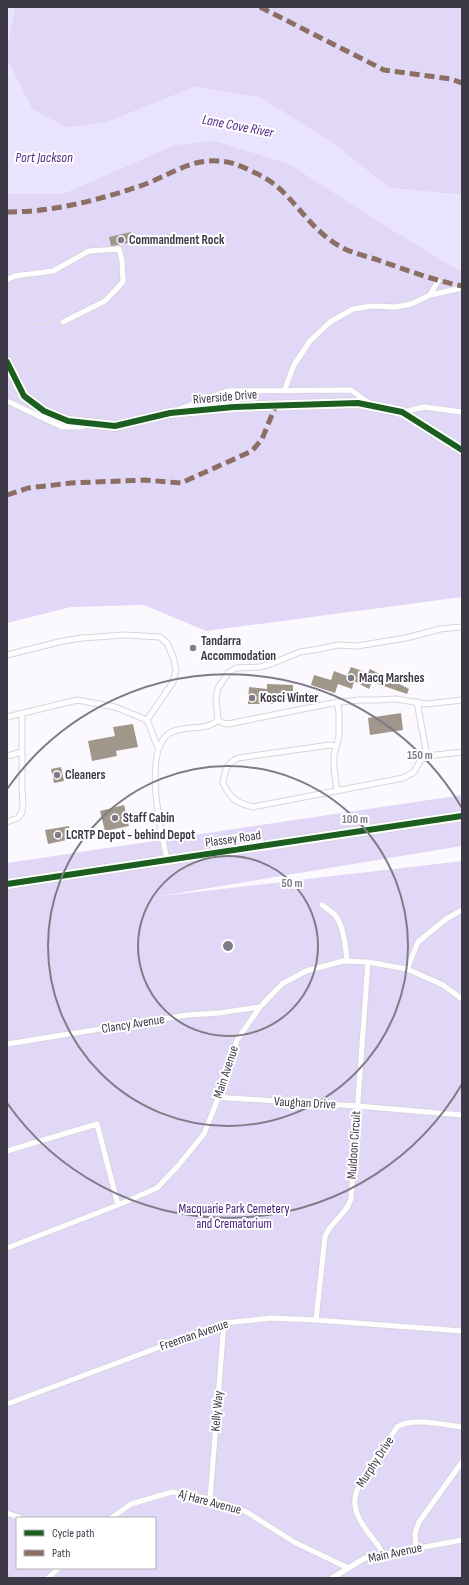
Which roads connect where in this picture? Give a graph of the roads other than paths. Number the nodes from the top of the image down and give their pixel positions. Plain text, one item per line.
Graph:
1 (7, 280) edge
2 (438, 281) dead end
3 (462, 288) edge
4 (430, 295) junction
5 (63, 322) road end
6 (7, 362) edge
7 (284, 391) junction
8 (7, 401) edge
9 (374, 406) junction
10 (402, 412) junction
11 (462, 412) edge
12 (170, 413) junction
13 (115, 426) junction
14 (462, 450) edge
15 (462, 627) edge
16 (7, 655) edge
17 (462, 700) edge
18 (336, 702) junction
19 (417, 702) junction
20 (22, 714) junction
21 (7, 717) edge
22 (147, 720) junction
23 (218, 720) junction
24 (336, 746) junction
25 (158, 748) junction
26 (22, 752) junction
27 (462, 752) edge
28 (7, 756) edge
29 (426, 756) junction
30 (337, 791) junction
31 (462, 816) edge
32 (7, 822) edge
33 (167, 860) junction
34 (7, 884) edge
35 (322, 905) dead end
36 (462, 910) edge
37 (347, 962) junction
38 (368, 962) junction
39 (407, 969) junction
40 (462, 999) edge
41 (260, 1007) junction
42 (7, 1044) edge
43 (219, 1096) junction
44 (357, 1106) junction
45 (462, 1116) edge
46 (7, 1151) edge
47 (118, 1206) junction
48 (7, 1248) edge
49 (316, 1320) junction
50 (224, 1322) junction
51 (462, 1331) edge
52 (7, 1404) edge
53 (462, 1427) edge
54 (462, 1462) edge
55 (210, 1499) junction
56 (7, 1513) edge
57 (19, 1517) edge
58 (112, 1517) edge
59 (462, 1540) edge
60 (416, 1549) junction
61 (382, 1555) junction
62 (348, 1568) junction
63 (58, 1569) edge
64 (48, 1578) edge
65 (332, 1578) edge

1 - 5 lane
2 - 4 lane
3 - 4 lane
4 - 7 lane
6 - 13 street, Riverside Drive
7 - 9 lane
7 - 12 lane
8 - 13 lane
9 - 10 street, Riverside Drive
9 - 12 street, Riverside Drive
10 - 11 lane
10 - 14 street, Riverside Drive
12 - 13 street, Riverside Drive
15 - 23 lane
16 - 22 lane
17 - 19 lane
18 - 19 lane
18 - 23 lane
18 - 24 lane
19 - 29 lane
20 - 21 lane
20 - 22 lane
20 - 26 lane
22 - 25 lane
23 - 25 lane
24 - 30 lane
24 - 30 lane
25 - 33 lane
26 - 28 lane
26 - 32 lane
27 - 29 lane
29 - 30 lane
31 - 33 street, Plassey Road
33 - 34 street, Plassey Road
35 - 37 lane
36 - 39 lane
37 - 38 lane, Main Avenue
37 - 41 lane, Main Avenue
38 - 39 lane, Main Avenue
38 - 44 lane, Muldoon Circuit
39 - 40 lane, Main Avenue
41 - 42 lane, Clancy Avenue
41 - 43 lane, Main Avenue
43 - 44 lane, Vaughan Drive
43 - 47 lane, Main Avenue
44 - 45 lane, Vaughan Drive
44 - 49 lane, Muldoon Circuit
46 - 47 lane
47 - 48 lane, Main Avenue
49 - 50 lane, Freeman Avenue
49 - 51 lane, Freeman Avenue
50 - 52 lane, Freeman Avenue
50 - 55 lane, Kelly Way
53 - 61 lane, Murphy Drive
54 - 60 lane
55 - 58 lane, Aj Hare Avenue
55 - 62 lane, Aj Hare Avenue
56 - 57 lane
59 - 60 lane, Main Avenue
60 - 61 lane, Main Avenue
61 - 62 lane, Main Avenue
62 - 65 lane, Main Avenue
63 - 64 lane

